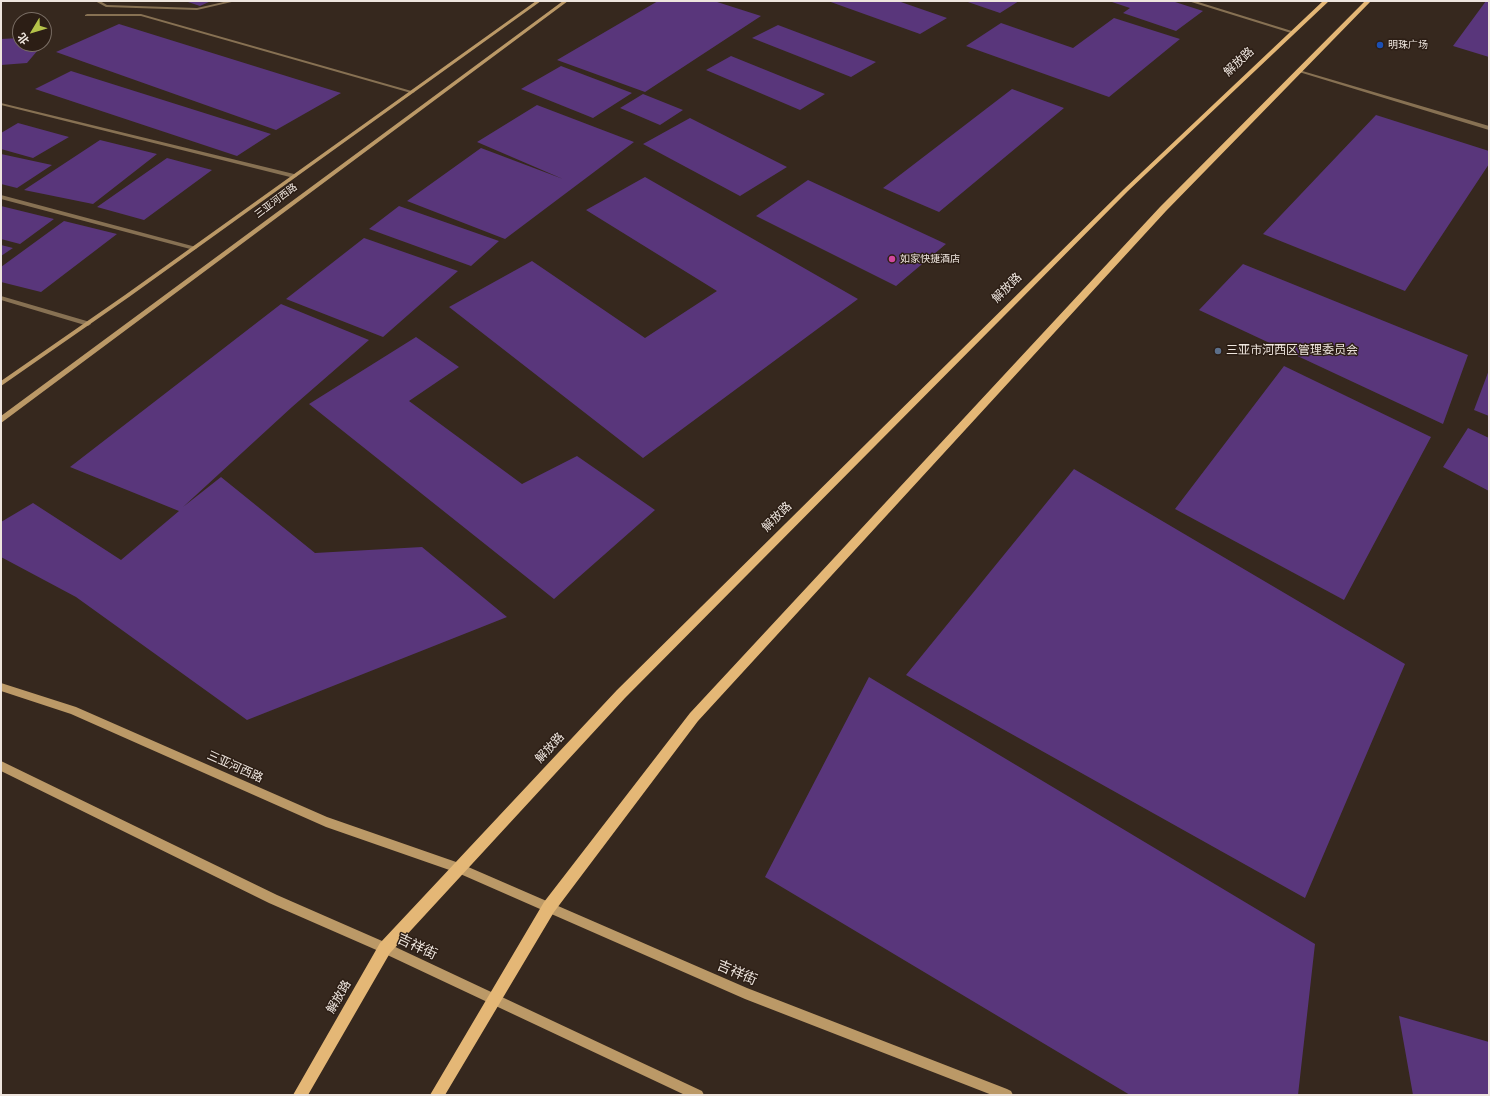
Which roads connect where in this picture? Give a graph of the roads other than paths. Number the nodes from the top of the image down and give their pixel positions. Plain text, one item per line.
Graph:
1 (97, 1) edge
2 (234, 1) edge
3 (539, 1) edge
4 (566, 1) edge
5 (1190, 1) edge
6 (1326, 1) edge
7 (1368, 1) edge
8 (88, 15) dead end
9 (1293, 32) junction
10 (1301, 71) junction
11 (413, 92) junction
12 (1, 104) edge
13 (1489, 128) edge
14 (294, 176) junction
15 (1, 197) edge
16 (194, 248) junction
17 (1, 298) edge
18 (88, 324) junction
19 (1, 384) edge
20 (1, 420) edge
21 (1, 687) edge
22 (1, 766) edge
23 (459, 868) junction
24 (549, 907) junction
25 (385, 948) junction
26 (493, 999) junction
27 (300, 1095) edge
28 (437, 1095) edge
29 (698, 1095) edge
30 (1006, 1095) edge

1 - 2 street
3 - 11 main road, 三亚河西路
4 - 20 main road, 三亚河西路
5 - 9 street
6 - 9 main road, 解放路
7 - 10 main road
8 - 11 street
9 - 23 main road, 解放路
10 - 13 street
10 - 24 main road
11 - 14 main road, 三亚河西路
12 - 14 street
14 - 16 main road, 三亚河西路
15 - 16 street
16 - 18 main road, 三亚河西路
17 - 18 street
18 - 19 main road, 三亚河西路
21 - 23 main road, 三亚河西路
22 - 25 main road
23 - 24 main road, 吉祥街
23 - 25 main road, 解放路
24 - 26 main road
24 - 30 main road, 吉祥街
25 - 26 main road, 吉祥街
25 - 27 main road, 解放路
26 - 28 main road
26 - 29 main road, 吉祥街

